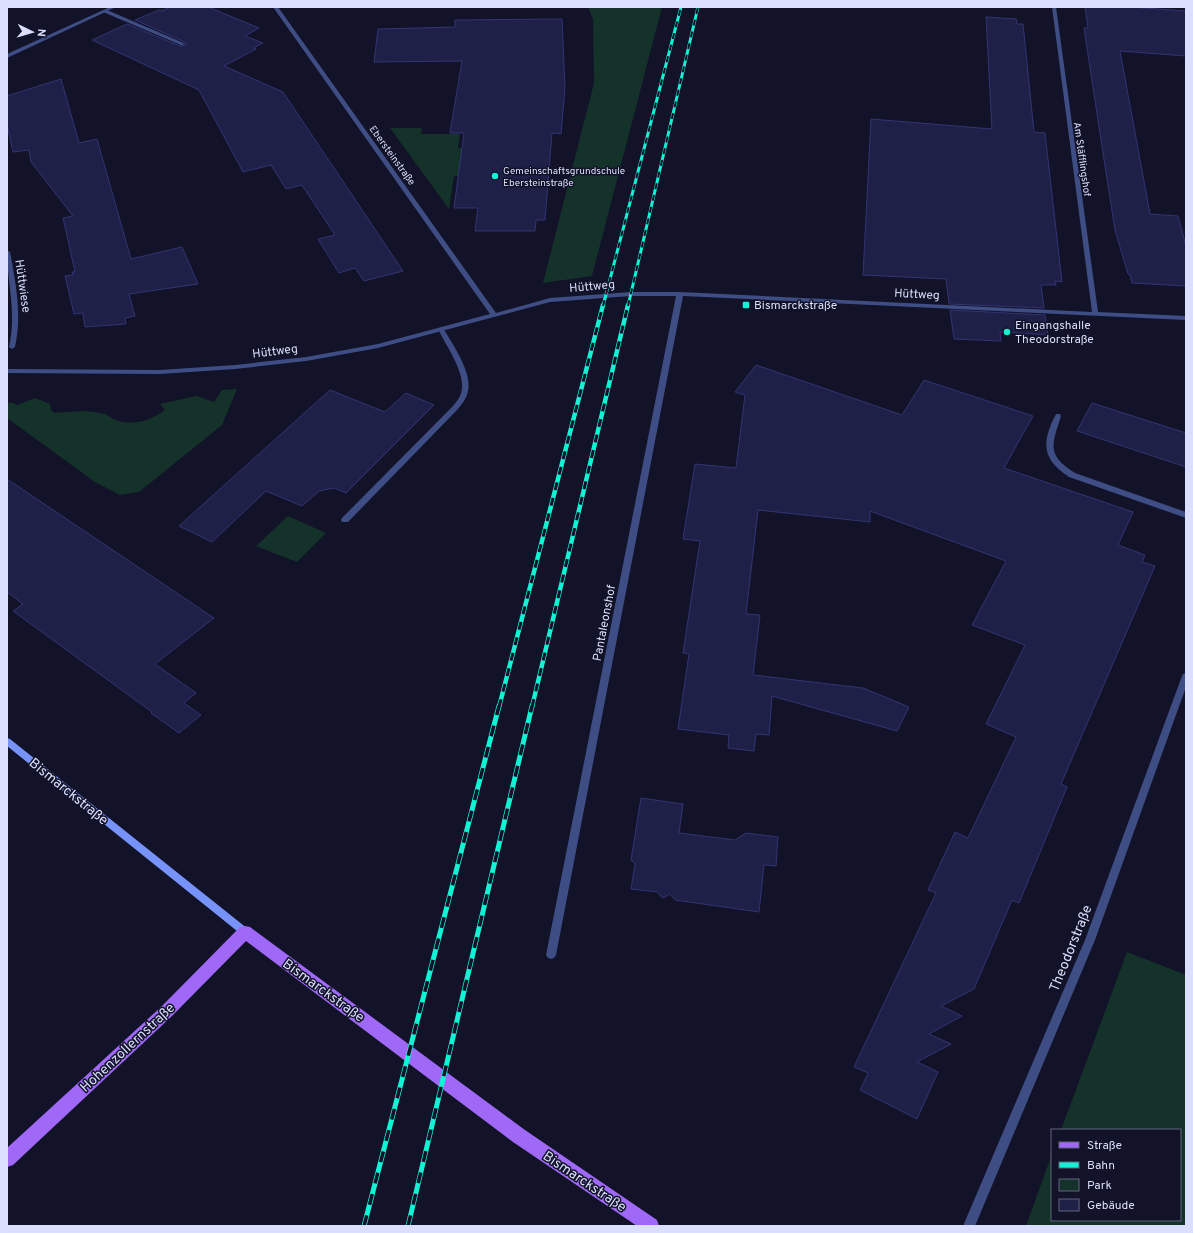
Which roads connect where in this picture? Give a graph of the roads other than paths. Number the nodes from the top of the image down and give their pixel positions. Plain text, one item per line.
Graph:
1 (114, 7) edge
2 (275, 7) edge
3 (1054, 7) edge
4 (105, 11) junction
5 (183, 44) dead end
6 (7, 56) edge
7 (7, 252) edge
8 (680, 294) junction
9 (1095, 313) junction
10 (494, 315) junction
11 (1186, 318) edge
12 (442, 330) junction
13 (12, 347) dead end
14 (7, 371) edge
15 (1058, 416) dead end
16 (1186, 515) edge
17 (345, 520) dead end
18 (1186, 676) edge
19 (7, 741) edge
20 (245, 932) junction
21 (551, 955) dead end
22 (7, 1159) edge
23 (651, 1226) edge
24 (969, 1226) edge

1 - 4 street
2 - 10 street, Ebersteinstraße
3 - 9 street, Am Stäfflingshof
4 - 5 street
4 - 6 street
7 - 13 street, Hüttwiese
8 - 9 street, Hüttweg
8 - 10 street, Hüttweg
8 - 21 street, Pantaleonshof
9 - 11 street, Hüttweg
10 - 12 street, Hüttweg
12 - 14 street, Hüttweg
12 - 17 street
15 - 16 street
18 - 24 street, Theodorstraße
19 - 20 main road, Bismarckstraße
20 - 22 main road, Hohenzollernstraße
20 - 23 main road, Bismarckstraße

